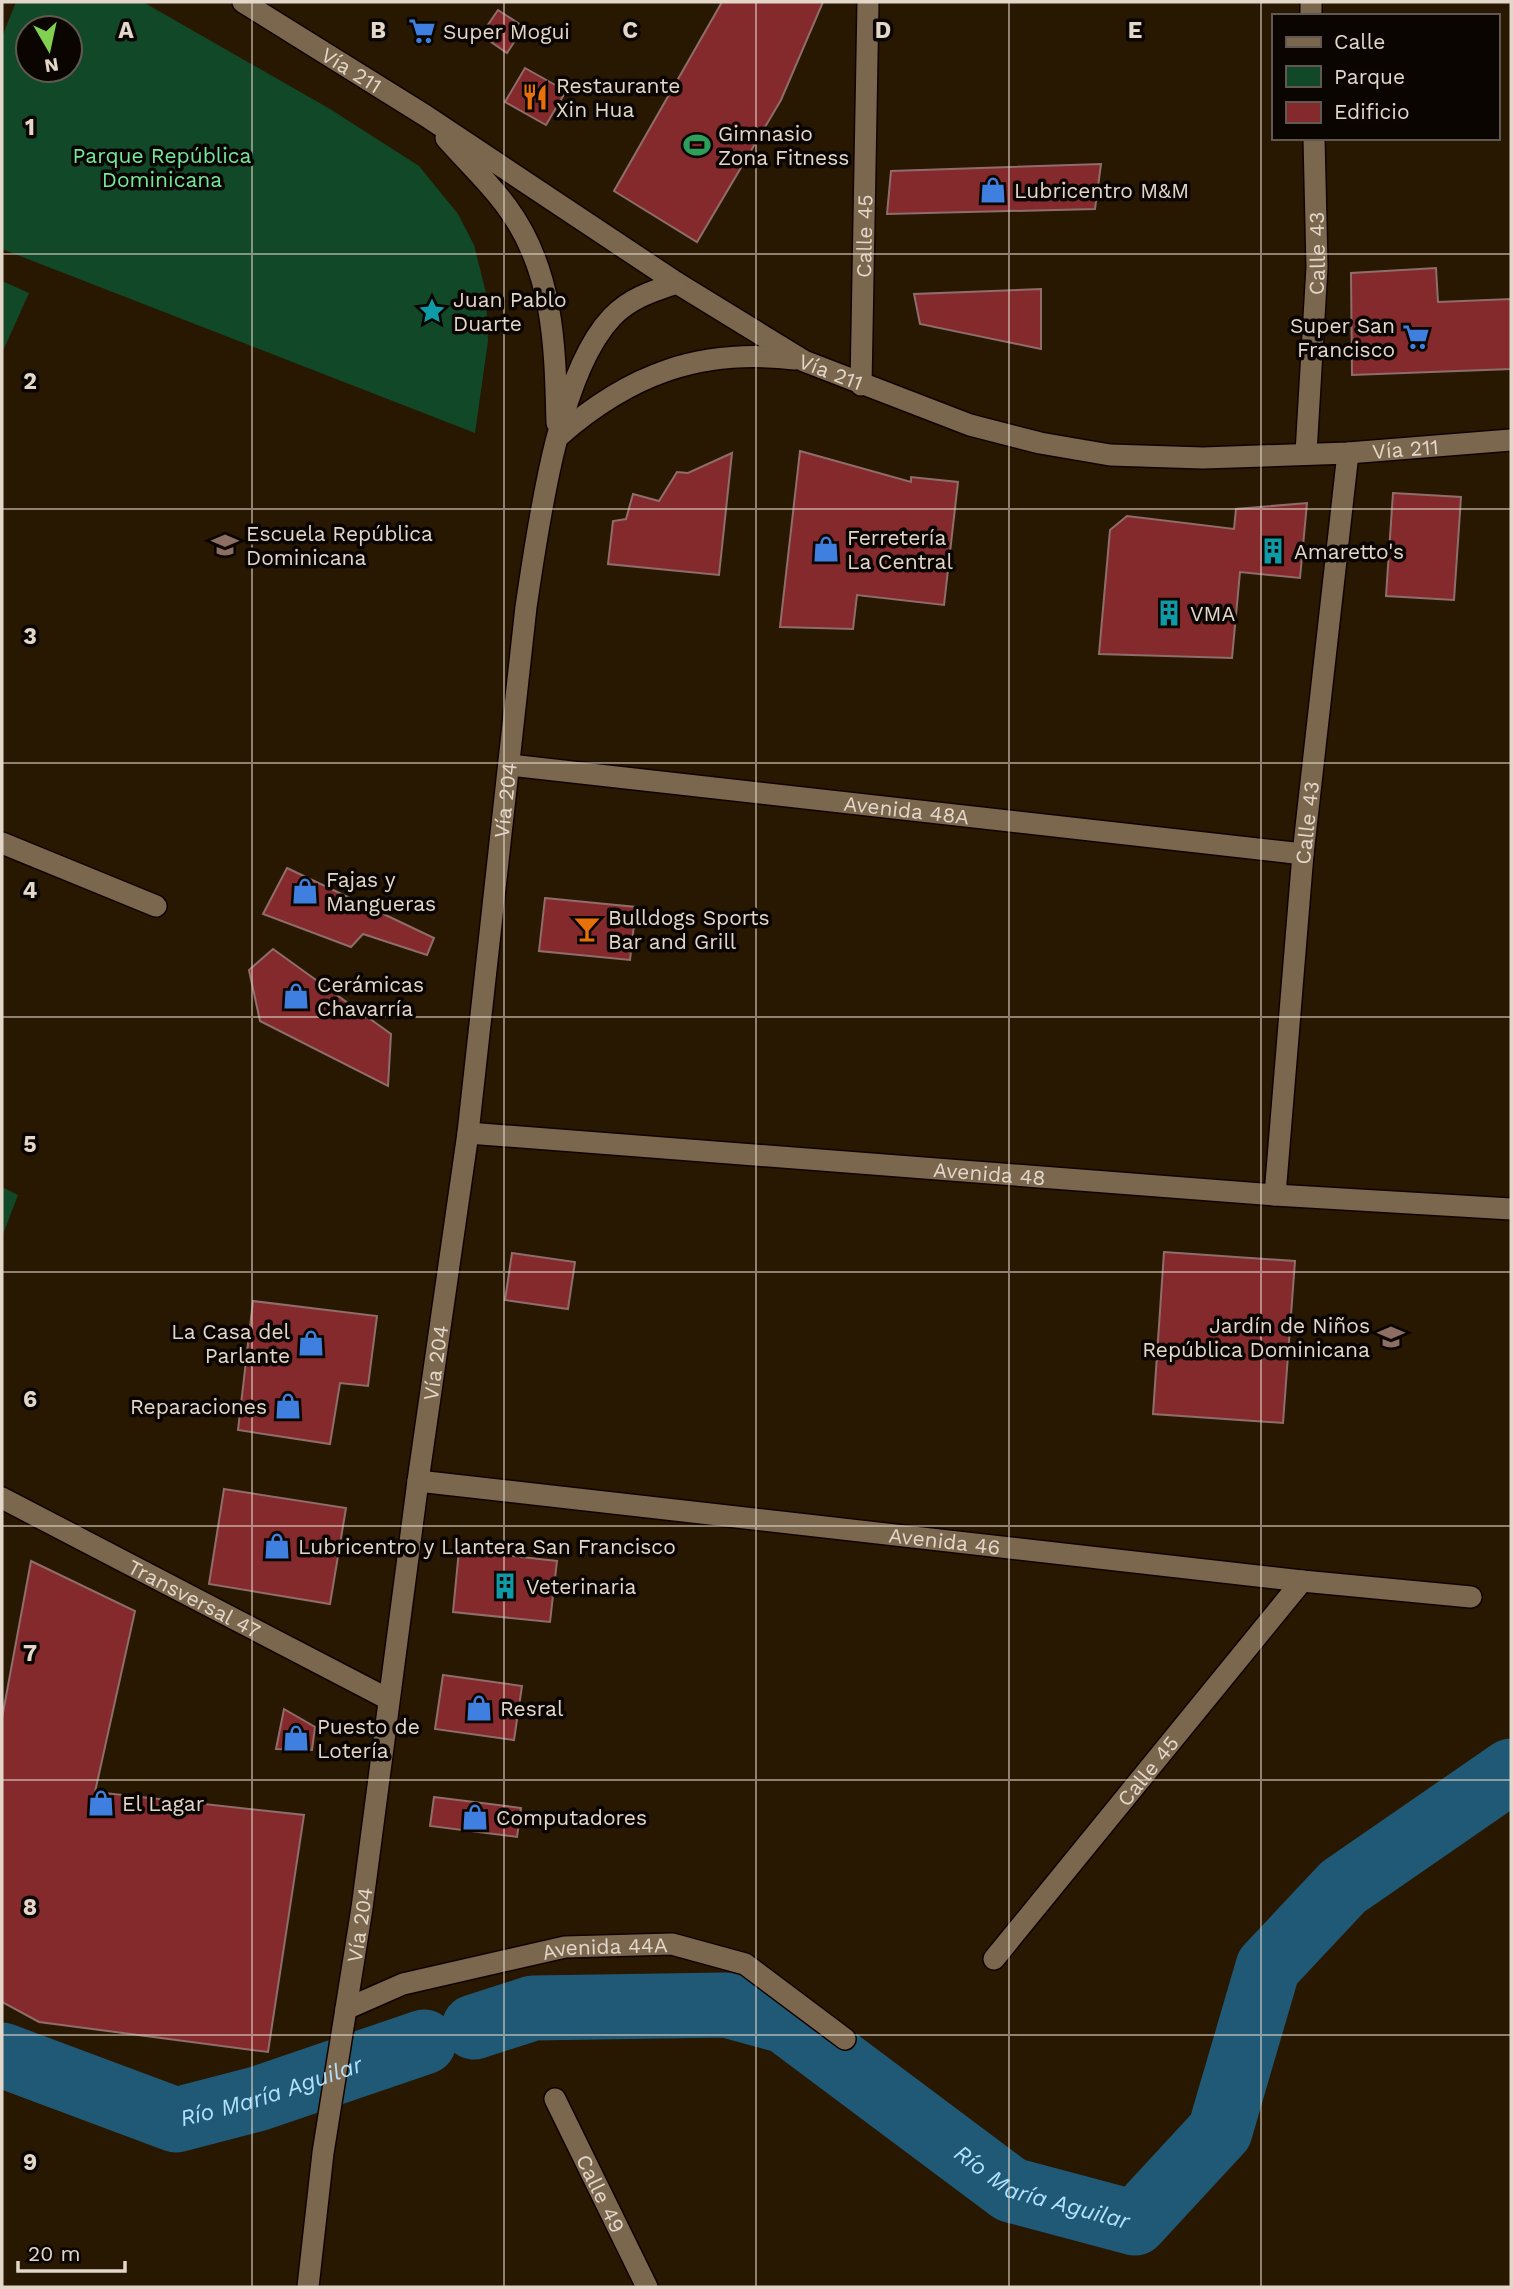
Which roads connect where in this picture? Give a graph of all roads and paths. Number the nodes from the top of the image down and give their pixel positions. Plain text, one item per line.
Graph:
1 (243, 2) edge
2 (868, 2) edge
3 (426, 116) junction
4 (1314, 140) edge
5 (677, 283) junction
6 (804, 360) junction
7 (861, 385) junction
8 (557, 438) junction
9 (1511, 440) edge
10 (1306, 453) junction
11 (1348, 453) junction
12 (510, 765) junction
13 (2, 843) edge
14 (1303, 854) junction
15 (156, 906) dead end
16 (468, 1133) junction
17 (1275, 1195) junction
18 (1511, 1209) edge
19 (418, 1481) junction
20 (2, 1498) edge
21 (1302, 1581) junction
22 (1471, 1597) dead end
23 (388, 1699) junction
24 (994, 1959) dead end
25 (346, 2010) junction
26 (845, 2039) dead end
27 (555, 2099) dead end
28 (309, 2287) edge
29 (647, 2287) edge

1 - 3 street, Vía 211
2 - 7 street, Calle 45
3 - 5 street, Vía 211
3 - 8 street
4 - 10 street, Calle 43
5 - 6 street, Vía 211
5 - 8 street, Vía 204
6 - 7 street, Vía 211
6 - 8 street
7 - 10 street, Vía 211
8 - 12 street, Vía 204
9 - 11 street, Vía 211
10 - 11 street, Vía 211
11 - 14 street, Calle 43
12 - 14 street, Avenida 48A
12 - 16 street, Vía 204
13 - 15 street
14 - 17 street, Calle 43
16 - 17 street, Avenida 48
16 - 19 street, Vía 204
17 - 18 street, Avenida 48
19 - 21 street, Avenida 46
19 - 23 street, Vía 204
20 - 23 street, Transversal 47
21 - 22 street, Avenida 46
21 - 24 street, Calle 45
23 - 25 street, Vía 204
25 - 26 street, Avenida 44A
25 - 28 street, Vía 204
27 - 29 street, Calle 49

